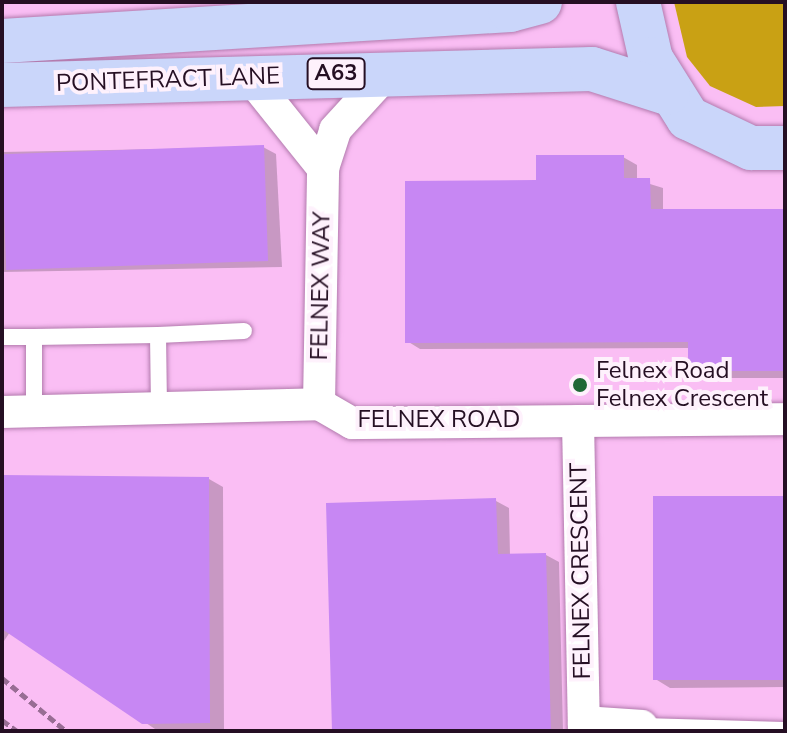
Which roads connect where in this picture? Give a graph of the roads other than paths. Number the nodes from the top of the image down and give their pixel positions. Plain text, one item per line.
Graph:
1 (540, 2) edge
2 (638, 2) edge
3 (2, 41) edge
4 (387, 73) junction
5 (250, 77) junction
6 (2, 85) edge
7 (667, 93) junction
8 (785, 148) edge
9 (323, 168) junction
10 (244, 331) dead end
11 (158, 335) junction
12 (2, 337) edge
13 (34, 337) junction
14 (319, 404) junction
15 (159, 408) junction
16 (34, 410) junction
17 (2, 412) edge
18 (785, 419) edge
19 (578, 421) junction
20 (584, 726) edge
21 (642, 726) joint
22 (785, 730) edge

1 - 3 highway, PONTEFRACT LANE / A63
2 - 7 highway
4 - 5 highway, PONTEFRACT LANE / A63
4 - 7 highway, PONTEFRACT LANE / A63
4 - 9 street, FELNEX WAY
5 - 6 highway, PONTEFRACT LANE / A63
5 - 9 street
7 - 8 highway, A63
9 - 14 street, FELNEX WAY
10 - 11 lane
11 - 13 lane
11 - 15 lane
12 - 13 lane
13 - 16 lane
14 - 15 street, FELNEX ROAD
14 - 19 street, FELNEX ROAD
15 - 16 street, FELNEX ROAD
16 - 17 street, FELNEX ROAD
18 - 19 street, FELNEX ROAD
19 - 20 street, FELNEX CRESCENT
20 - 21 street, FELNEX CRESCENT
21 - 22 lane

